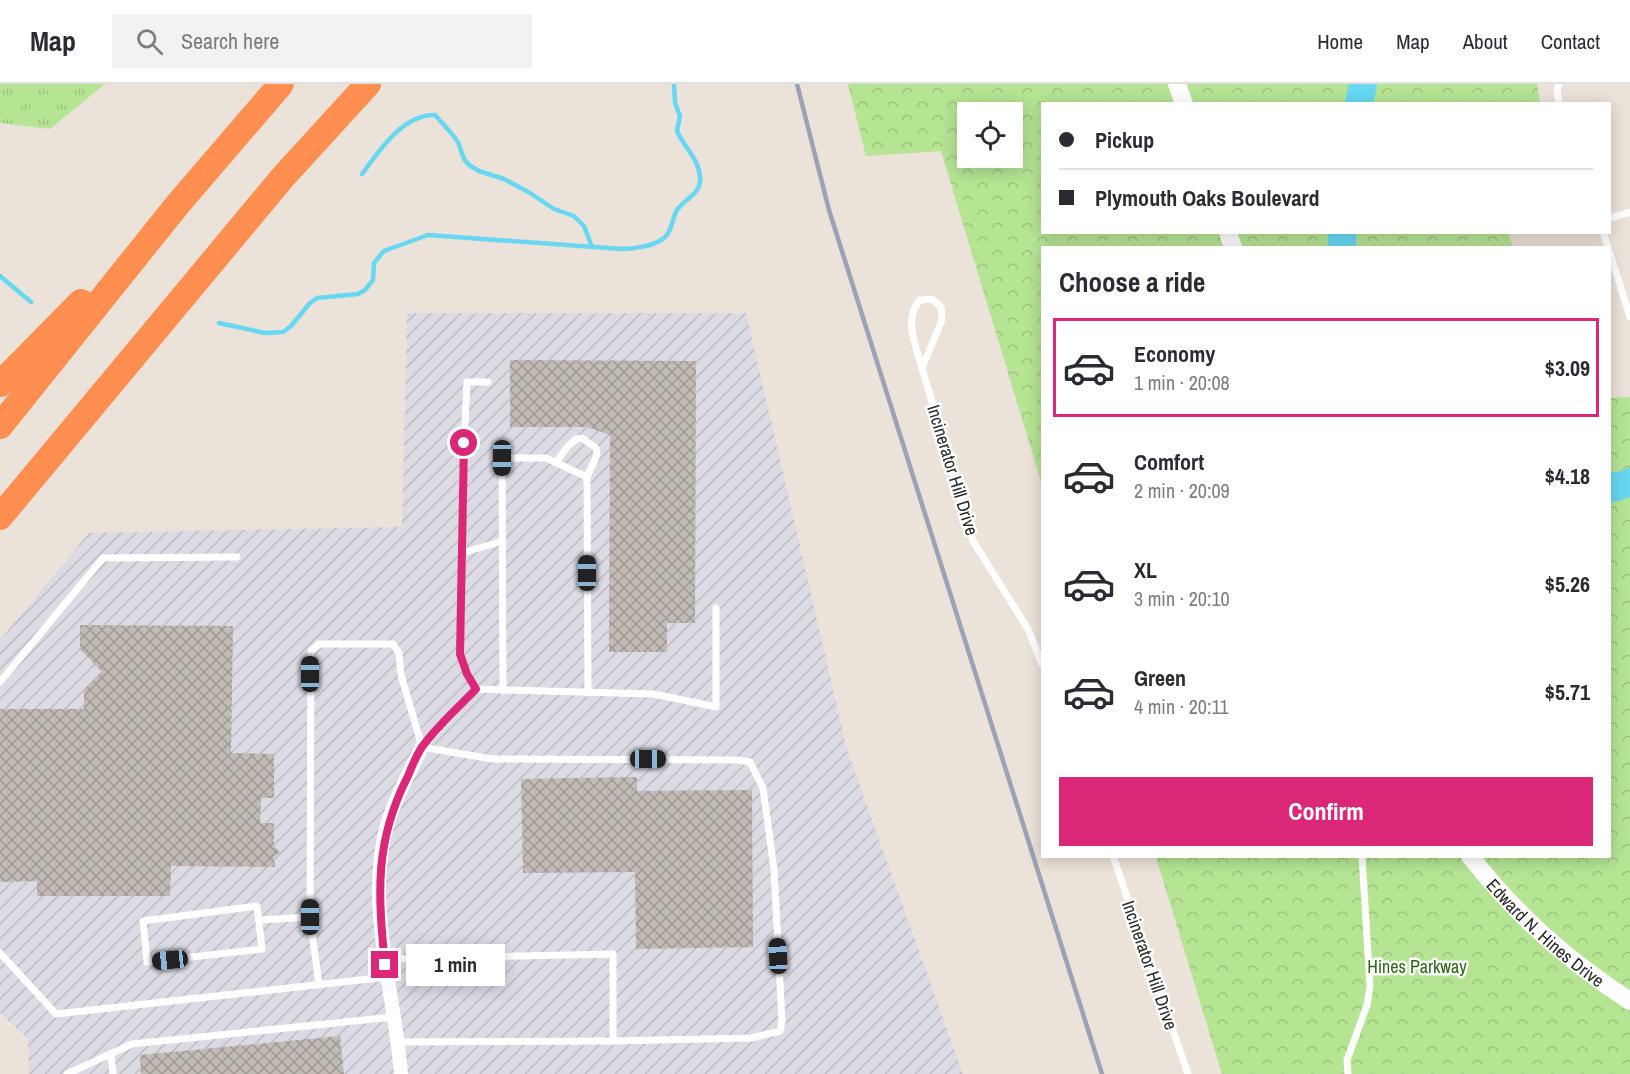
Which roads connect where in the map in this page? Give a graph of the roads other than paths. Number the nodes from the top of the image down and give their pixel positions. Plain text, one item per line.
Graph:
1 (281, 84) edge
2 (368, 84) edge
3 (1177, 84) edge
4 (1559, 84) edge
5 (1183, 102) edge
6 (1559, 102) edge
7 (178, 204) junction
8 (1630, 212) edge
9 (1611, 218) edge
10 (1611, 256) edge
11 (1630, 316) edge
12 (922, 368) junction
13 (488, 382) dead end
14 (0, 384) edge
15 (0, 426) edge
16 (556, 462) junction
17 (587, 477) junction
18 (0, 518) edge
19 (503, 541) junction
20 (462, 553) junction
21 (237, 557) dead end
22 (716, 608) dead end
23 (1041, 662) edge
24 (0, 682) edge
25 (476, 689) junction
26 (503, 691) junction
27 (588, 693) junction
28 (422, 747) junction
29 (1114, 858) edge
30 (1362, 858) edge
31 (1472, 858) edge
32 (310, 917) junction
33 (259, 920) junction
34 (0, 953) edge
35 (385, 959) junction
36 (387, 977) junction
37 (319, 985) junction
38 (1630, 1001) edge
39 (393, 1017) junction
40 (613, 1041) junction
41 (397, 1042) junction
42 (111, 1054) junction
43 (67, 1074) edge
44 (113, 1074) edge
45 (401, 1074) edge
46 (1188, 1074) edge
47 (1348, 1074) edge

1 - 7 highway
2 - 18 highway
3 - 5 street
4 - 6 lane
7 - 14 highway
7 - 15 highway
8 - 9 lane
10 - 11 lane
12 - 12 lane, Incinerator Hill Drive
12 - 23 lane, Incinerator Hill Drive
13 - 20 lane
16 - 17 lane
16 - 17 lane
16 - 19 lane
17 - 27 lane
19 - 20 lane
19 - 26 lane
20 - 25 lane
21 - 24 lane
22 - 27 lane
25 - 26 lane
25 - 28 lane
26 - 27 lane
28 - 32 lane
28 - 35 street
28 - 40 lane
29 - 46 lane, Incinerator Hill Drive
30 - 47 lane
31 - 38 street, Edward N. Hines Drive
32 - 33 lane
32 - 37 lane
33 - 33 lane
34 - 37 lane
35 - 36 street
35 - 40 lane
36 - 37 lane
36 - 39 street
39 - 41 street
39 - 42 lane
40 - 41 lane
41 - 45 street
42 - 43 lane
42 - 44 lane

